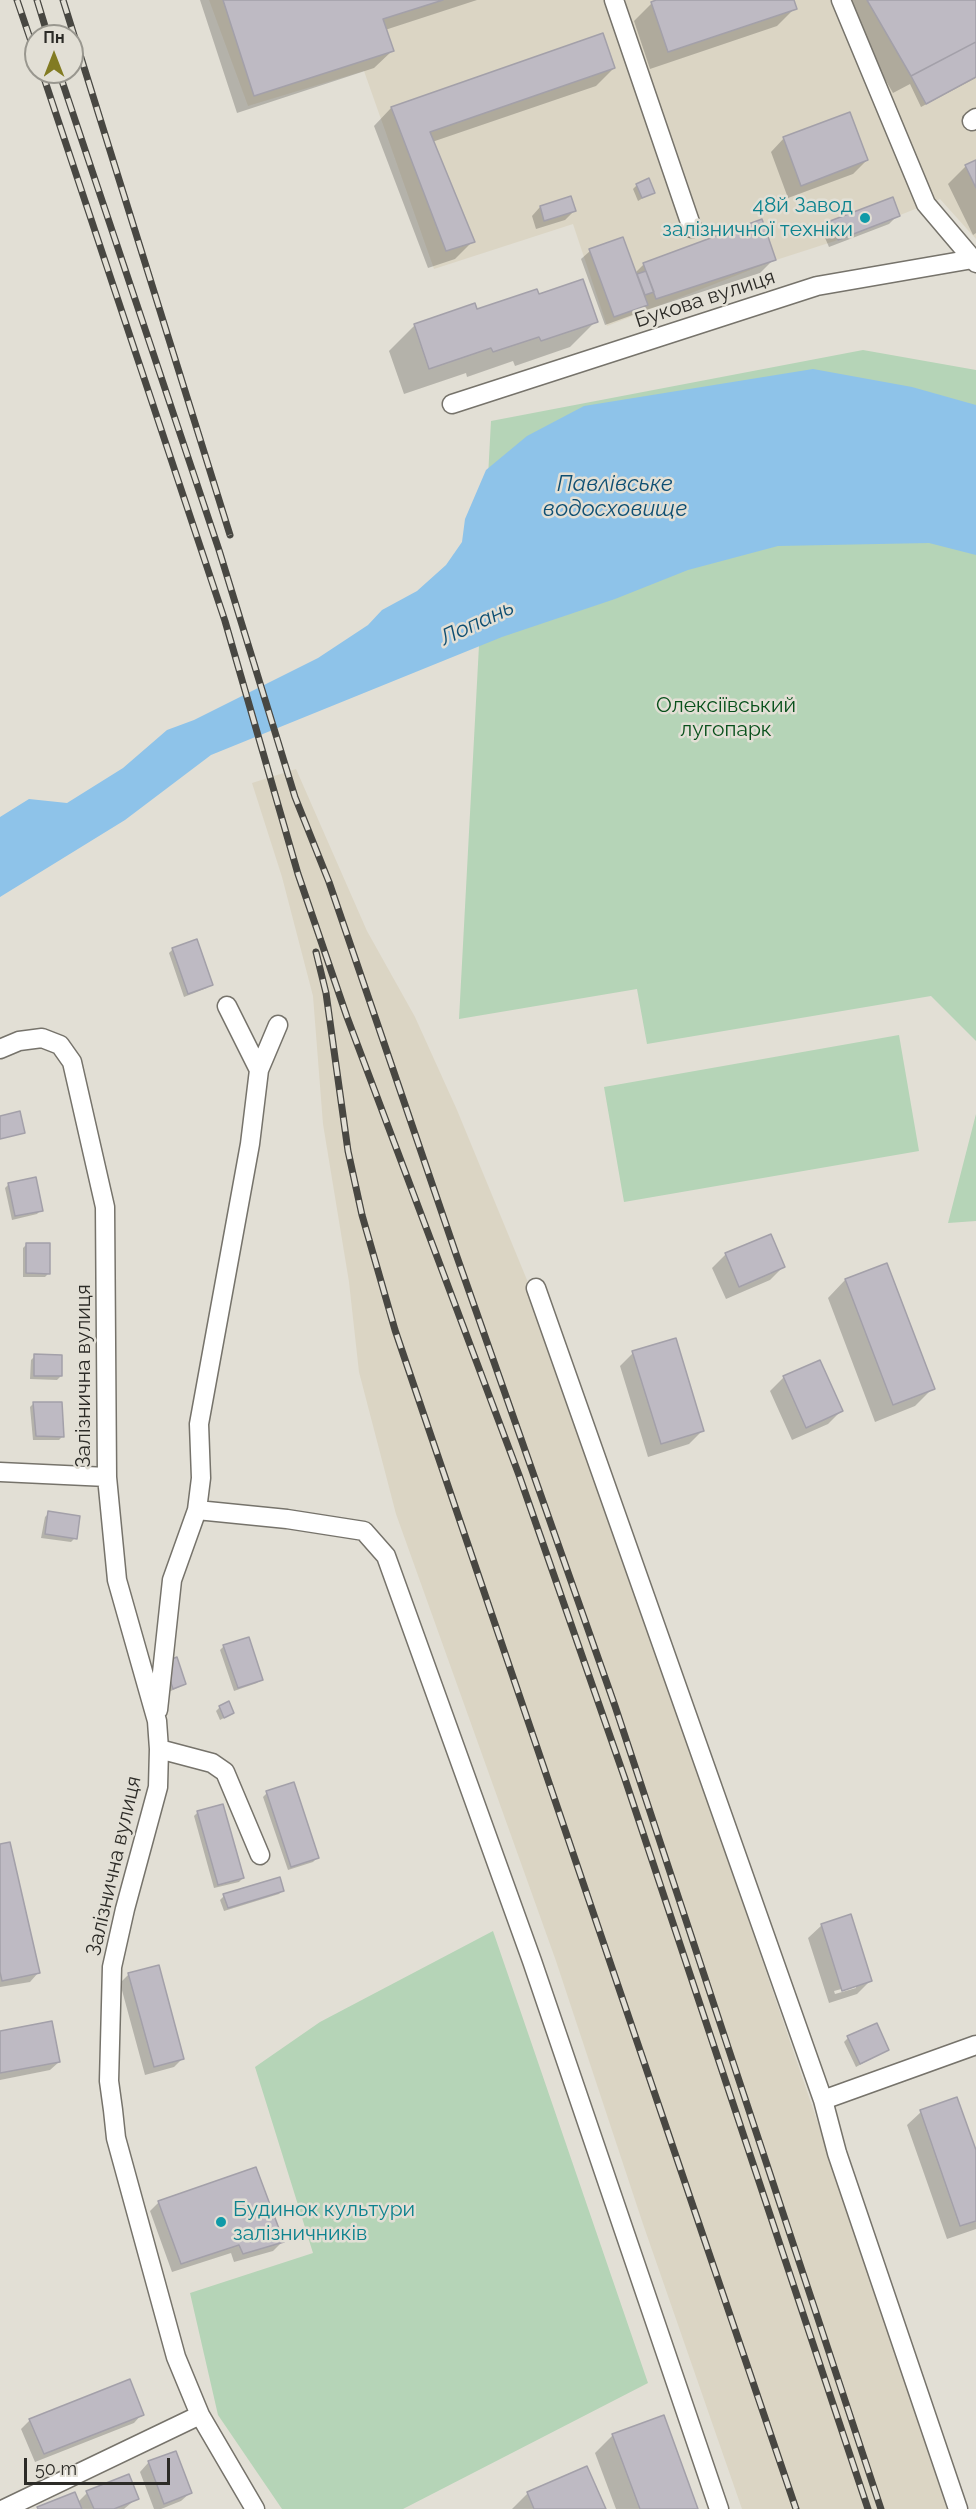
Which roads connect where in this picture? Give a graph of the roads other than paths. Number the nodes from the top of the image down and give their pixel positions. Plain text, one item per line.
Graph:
1 (614, 0) edge
2 (841, 0) edge
3 (692, 228) dead end
4 (974, 261) edge
5 (452, 404) dead end
6 (227, 1006) dead end
7 (278, 1026) dead end
8 (0, 1049) edge
9 (259, 1070) junction
10 (536, 1288) dead end
11 (0, 1472) edge
12 (107, 1477) junction
13 (197, 1510) junction
14 (157, 1721) junction
15 (159, 1749) junction
16 (260, 1855) dead end
17 (976, 2045) edge
18 (823, 2100) junction
19 (200, 2415) junction
20 (4, 2509) edge
21 (255, 2509) edge
22 (719, 2509) edge
23 (958, 2509) edge

1 - 3 street
2 - 4 street
4 - 5 street, Букова вулиця
6 - 9 street
7 - 9 street
8 - 12 street, Залізнична вулиця
9 - 13 street
10 - 18 street
11 - 12 street
12 - 14 street, Залізнична вулиця
13 - 14 street
13 - 22 street
14 - 15 street, Залізнична вулиця
15 - 16 street
15 - 19 street, Залізнична вулиця
17 - 18 street
18 - 23 street
19 - 20 street
19 - 21 street, Залізнична вулиця

